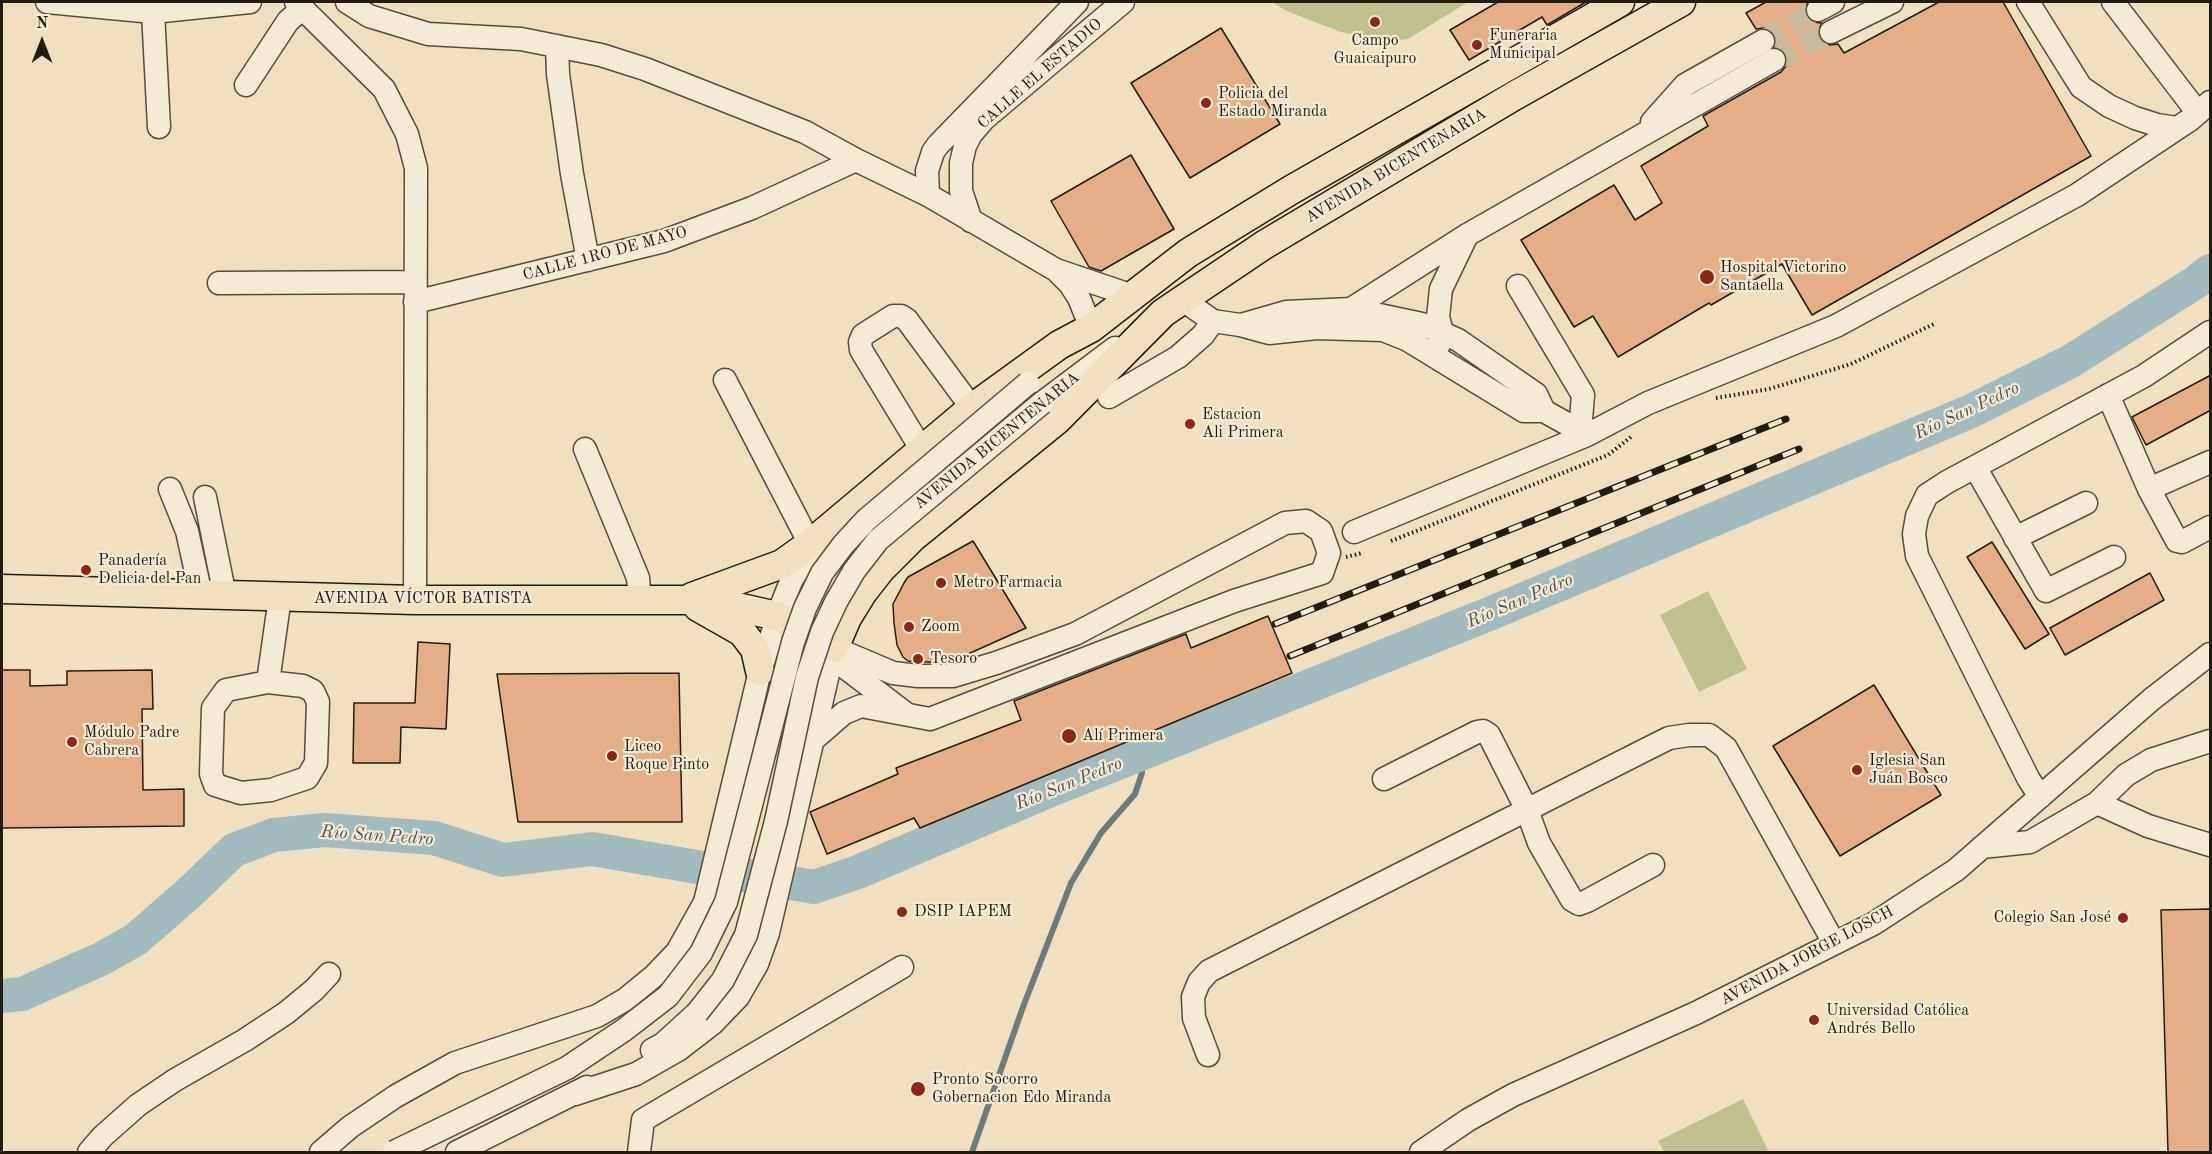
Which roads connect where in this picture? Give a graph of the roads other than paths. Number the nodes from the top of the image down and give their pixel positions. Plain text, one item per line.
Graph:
1 (47, 2) edge
2 (250, 2) edge
3 (347, 2) edge
4 (1077, 2) edge
5 (1123, 2) edge
6 (1620, 2) edge
7 (1681, 2) edge
8 (1892, 2) edge
9 (2028, 2) edge
10 (2050, 2) edge
11 (2113, 2) edge
12 (299, 5) edge
13 (153, 12) junction
14 (2042, 27) junction
15 (1831, 32) tunnel mouth
16 (557, 46) junction
17 (1769, 51) tunnel mouth
18 (246, 86) dead end
19 (2204, 107) edge
20 (159, 127) dead end
21 (2177, 128) junction
22 (856, 160) junction
23 (928, 195) junction
24 (971, 221) junction
25 (1467, 235) junction
26 (588, 260) junction
27 (1056, 270) junction
28 (219, 283) dead end
29 (1518, 286) dead end
30 (415, 292) junction
31 (1133, 296) junction
32 (1173, 307) junction
33 (1351, 309) junction
34 (1213, 321) junction
35 (1240, 325) junction
36 (1088, 330) junction
37 (1442, 332) junction
38 (2211, 332) edge
39 (1436, 358) junction
40 (724, 380) dead end
41 (2108, 395) junction
42 (1109, 397) dead end
43 (972, 408) junction
44 (1544, 411) junction
45 (1584, 433) junction
46 (585, 449) dead end
47 (922, 450) junction
48 (2211, 462) edge
49 (1975, 467) junction
50 (170, 489) dead end
51 (2149, 489) junction
52 (206, 497) dead end
53 (2086, 503) dead end
54 (2211, 527) edge
55 (1354, 532) dead end
56 (818, 538) junction
57 (2015, 538) junction
58 (2115, 558) dead end
59 (2, 589) edge
60 (213, 596) junction
61 (280, 597) junction
62 (415, 600) junction
63 (640, 600) junction
64 (686, 600) junction
65 (777, 616) junction
66 (834, 648) junction
67 (2211, 654) edge
68 (760, 671) junction
69 (268, 681) junction
70 (909, 717) junction
71 (813, 739) junction
72 (2211, 741) edge
73 (1384, 779) dead end
74 (2040, 797) junction
75 (2097, 803) junction
76 (1527, 810) junction
77 (2211, 845) edge
78 (1982, 847) junction
79 (1653, 865) dead end
80 (1834, 943) junction
81 (902, 967) dead end
82 (329, 974) dead end
83 (1208, 1055) dead end
84 (575, 1094) junction
85 (89, 1152) edge
86 (321, 1152) edge
87 (394, 1152) edge
88 (458, 1152) edge
89 (639, 1152) edge
90 (1421, 1152) edge

1 - 13 street
2 - 13 street
3 - 16 street
4 - 23 street, CALLE EL ESTADIO
5 - 24 street, CALLE EL ESTADIO
6 - 31 main road, AVENIDA BICENTENARIA
7 - 32 main road, AVENIDA BICENTENARIA
8 - 15 street
9 - 14 street
10 - 14 street
11 - 19 street
12 - 18 street
12 - 30 street
13 - 20 street
14 - 21 street
16 - 22 street
16 - 26 street
17 - 25 street
19 - 21 street
21 - 45 street
22 - 23 street
22 - 26 street, CALLE 1RO DE MAYO
23 - 24 street
24 - 27 street
25 - 33 street
25 - 37 street
26 - 30 street, CALLE 1RO DE MAYO
27 - 31 street
27 - 36 street
28 - 30 street, CALLE 1RO DE MAYO
29 - 45 street
30 - 62 street
31 - 36 main road, AVENIDA BICENTENARIA
32 - 34 street
32 - 66 main road
32 - 84 street, AVENIDA BICENTENARIA, bridge
33 - 35 street
33 - 37 street
34 - 35 street
34 - 42 street
35 - 39 street
36 - 43 main road
36 - 87 street, AVENIDA BICENTENARIA, bridge
37 - 39 street
37 - 44 street
38 - 41 street
39 - 44 street
40 - 56 street
41 - 49 street
41 - 51 street
43 - 47 main road
43 - 47 street
44 - 45 street
45 - 55 street
46 - 63 street
47 - 56 main road
48 - 51 street
49 - 57 street
49 - 74 street
50 - 60 street
51 - 54 street
52 - 60 street
53 - 57 street
56 - 64 main road
56 - 65 street
57 - 58 street
59 - 60 main road, AVENIDA VÍCTOR BATISTA
60 - 61 main road, AVENIDA VÍCTOR BATISTA
61 - 62 main road, AVENIDA VÍCTOR BATISTA
61 - 69 street
62 - 63 main road, AVENIDA VÍCTOR BATISTA
63 - 64 main road, AVENIDA VÍCTOR BATISTA
64 - 65 main road, AVENIDA VÍCTOR BATISTA
64 - 68 main road
65 - 66 main road, AVENIDA VÍCTOR BATISTA
65 - 68 street
66 - 70 street
66 - 70 street
66 - 71 street
67 - 74 street, AVENIDA JORGE LOSCH
68 - 86 street
69 - 69 street
70 - 71 street
71 - 84 street
72 - 75 street
73 - 76 street
74 - 78 street, AVENIDA JORGE LOSCH
75 - 77 street
75 - 78 street
76 - 79 street
76 - 80 street
76 - 83 street
78 - 80 street, AVENIDA JORGE LOSCH
80 - 90 street, AVENIDA JORGE LOSCH
81 - 89 street
82 - 85 street
84 - 88 street

